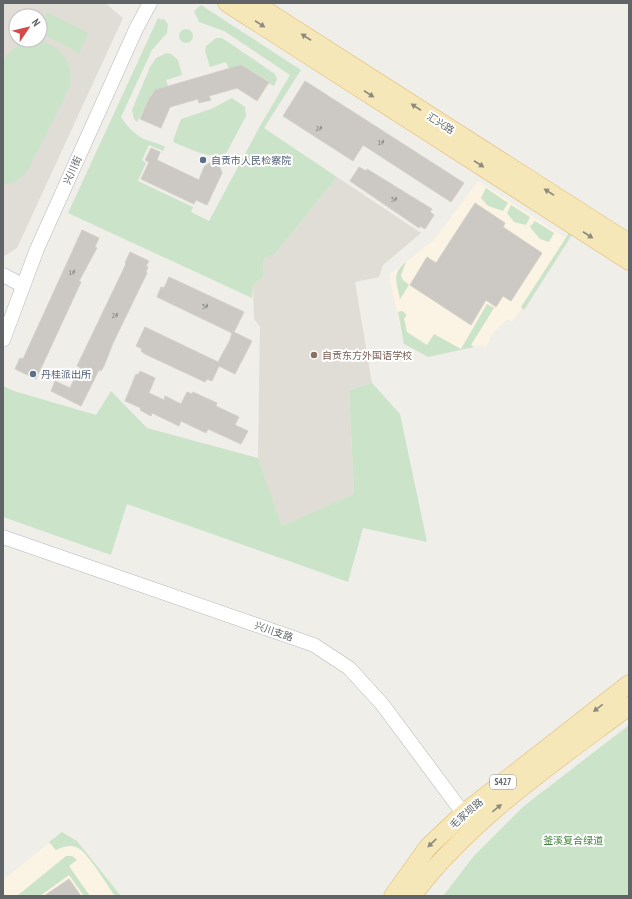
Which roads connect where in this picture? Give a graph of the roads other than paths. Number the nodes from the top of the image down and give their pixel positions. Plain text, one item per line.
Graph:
1 (150, 3) edge
2 (227, 3) edge
3 (254, 3) edge
4 (629, 243) edge
5 (629, 261) edge
6 (3, 276) edge
7 (22, 285) junction
8 (3, 340) edge
9 (3, 537) edge
10 (629, 684) edge
11 (629, 706) edge
12 (469, 820) junction
13 (393, 896) edge
14 (412, 896) edge

1 - 7 street, 兴川街
2 -> 5 main road
4 -> 3 main road, 汇兴路
6 - 7 street
7 - 8 street, 兴川街
9 - 12 street, 兴川支路
10 -> 12 main road, 毛家坝路 / S427
12 -> 11 main road, 毛家坝路 / S427
12 -> 13 main road, 毛家坝路 / S427
12 - 14 main road, 毛家坝路 / S427

